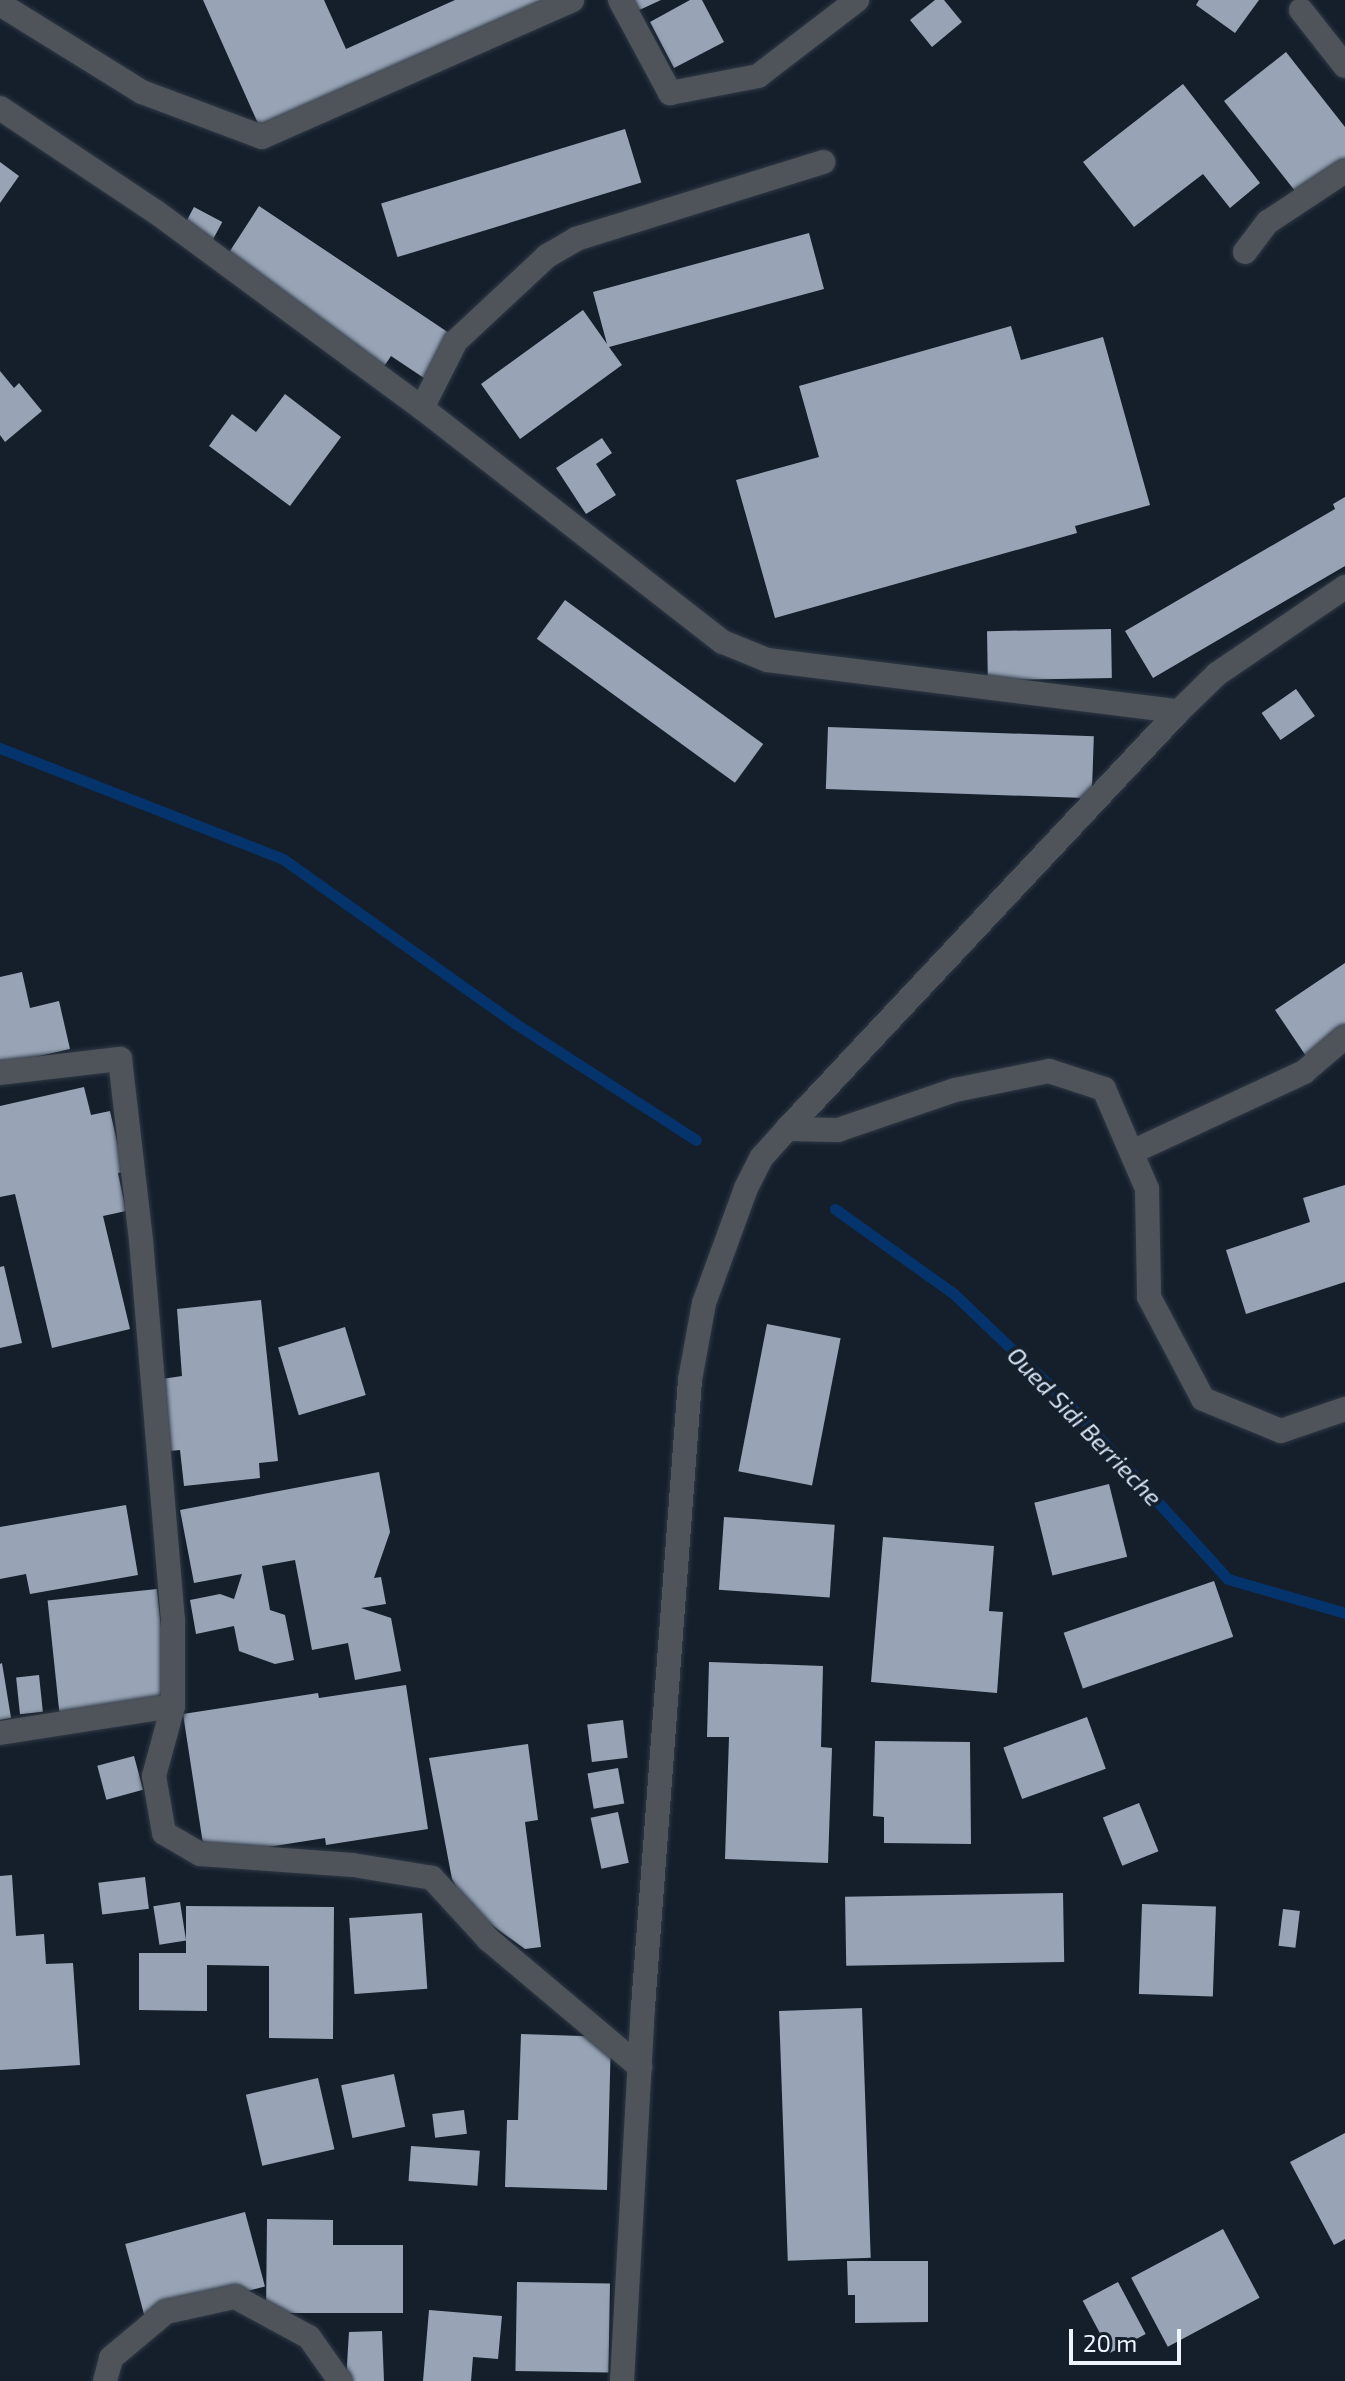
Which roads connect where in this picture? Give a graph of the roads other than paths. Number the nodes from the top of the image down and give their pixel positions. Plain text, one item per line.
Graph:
1 (572, 0) edge
2 (620, 0) edge
3 (857, 0) edge
4 (0, 4) edge
5 (1301, 10) dead end
6 (1345, 66) edge
7 (0, 108) edge
8 (823, 162) dead end
9 (1345, 171) edge
10 (1245, 252) dead end
11 (422, 408) junction
12 (1345, 587) edge
13 (1179, 711) junction
14 (1345, 1037) edge
15 (0, 1073) edge
16 (787, 1129) junction
17 (1132, 1152) junction
18 (1345, 1409) edge
19 (173, 1706) junction
20 (0, 1733) edge
21 (640, 2067) junction
22 (105, 2381) edge
23 (340, 2381) edge
24 (622, 2381) edge

1 - 4 street
2 - 3 street
5 - 6 street
7 - 11 street
8 - 11 street
9 - 10 street
11 - 13 street
12 - 13 street
13 - 16 street
14 - 17 street
15 - 19 street
16 - 17 street
16 - 21 street
17 - 18 street
19 - 20 street
19 - 21 street
21 - 24 street
22 - 23 street

